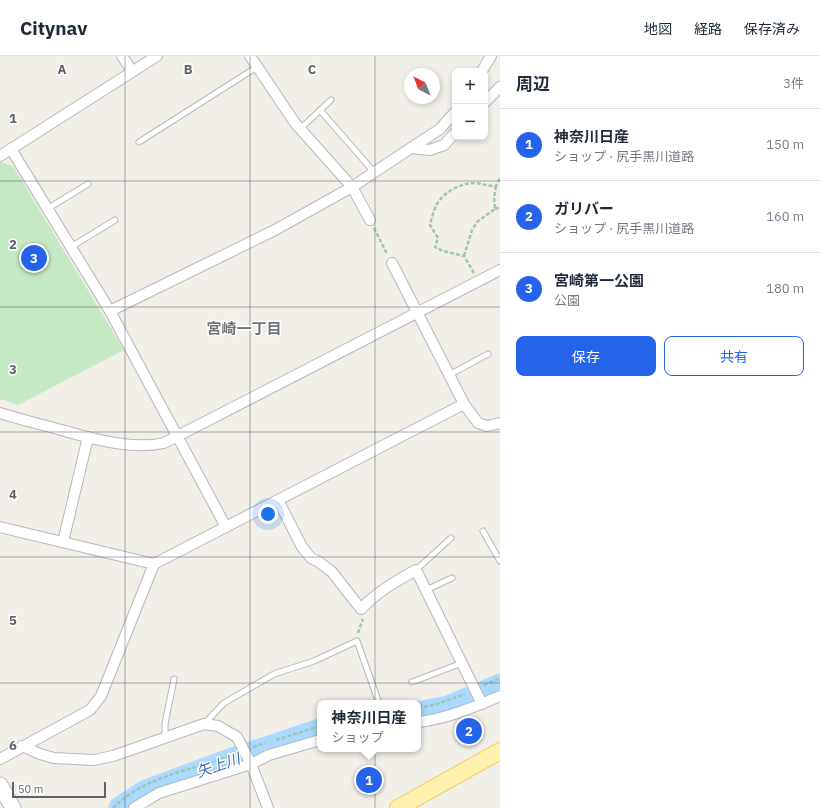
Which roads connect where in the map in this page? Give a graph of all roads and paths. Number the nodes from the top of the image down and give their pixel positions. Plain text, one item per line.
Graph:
1 (122, 56) edge
2 (157, 56) edge
3 (250, 56) edge
4 (489, 57) edge
5 (257, 68) junction
6 (484, 68) edge
7 (132, 72) junction
8 (500, 87) edge
9 (488, 99) edge
10 (331, 100) dead end
11 (320, 110) junction
12 (452, 115) edge
13 (300, 128) junction
14 (452, 136) edge
15 (139, 142) dead end
16 (411, 148) junction
17 (11, 149) junction
18 (0, 156) edge
19 (374, 172) junction
20 (500, 178) edge
21 (88, 184) dead end
22 (496, 186) junction
23 (352, 187) junction
24 (500, 207) edge
25 (48, 209) junction
26 (495, 209) junction
27 (115, 220) dead end
28 (370, 220) joint
29 (71, 247) junction
30 (464, 256) junction
31 (392, 263) joint
32 (500, 270) edge
33 (474, 273) dead end
34 (110, 311) junction
35 (417, 314) junction
36 (488, 354) dead end
37 (449, 375) junction
38 (464, 404) junction
39 (0, 414) edge
40 (500, 423) edge
41 (178, 436) junction
42 (88, 437) junction
43 (278, 500) junction
44 (0, 527) edge
45 (226, 527) junction
46 (483, 531) dead end
47 (451, 538) dead end
48 (63, 542) junction
49 (500, 561) edge
50 (154, 564) junction
51 (416, 570) junction
52 (452, 578) dead end
53 (426, 590) junction
54 (361, 609) junction
55 (357, 641) junction
56 (462, 663) junction
57 (500, 678) edge
58 (174, 679) dead end
59 (412, 682) dead end
60 (475, 690) junction
61 (500, 696) edge
62 (378, 700) edge
63 (482, 704) junction
64 (421, 708) edge
65 (421, 722) edge
66 (204, 724) junction
67 (317, 727) edge
68 (164, 737) junction
69 (273, 741) dead end
70 (317, 741) edge
71 (266, 743) dead end
72 (22, 746) junction
73 (245, 751) junction
74 (500, 752) edge
75 (0, 759) edge
76 (250, 763) junction
77 (0, 785) edge
78 (13, 808) edge
79 (134, 808) edge
80 (268, 808) edge
81 (399, 808) edge

1 - 7 street
2 - 7 street
3 - 5 street
4 - 6 street
5 - 13 street
5 - 15 lane
7 - 17 street
8 - 9 street
10 - 11 lane
11 - 13 lane
11 - 19 lane
12 - 16 street
13 - 23 street
14 - 16 street
16 - 19 street
17 - 18 street
17 - 25 street
19 - 23 street
20 - 22 path
21 - 25 lane
22 - 26 path
22 - 30 path
23 - 28 street
23 - 34 street
24 - 26 path
25 - 29 street
26 - 30 path
27 - 29 lane
28 - 31 path
29 - 34 street
30 - 33 path
31 - 35 street
32 - 35 street
34 - 41 street
35 - 37 street
35 - 41 street
36 - 37 lane
37 - 38 street
38 - 40 street
38 - 43 street
39 - 42 street
41 - 42 street
41 - 45 street
42 - 48 street
43 - 45 street
43 - 54 street
44 - 48 street
45 - 50 street
46 - 49 lane
47 - 51 lane
48 - 50 street
50 - 72 street
51 - 53 street
51 - 54 street
52 - 53 lane
53 - 56 street
54 - 55 path
55 - 62 lane
55 - 66 lane
56 - 59 lane
56 - 60 street
57 - 60 path
58 - 68 lane
60 - 63 street
60 - 64 path
61 - 63 street
63 - 65 street
66 - 68 street
66 - 73 street
67 - 69 path
68 - 72 street
70 - 76 street
71 - 73 path
72 - 75 street
73 - 76 street
74 - 81 main road
76 - 79 street
76 - 80 street
77 - 78 street

